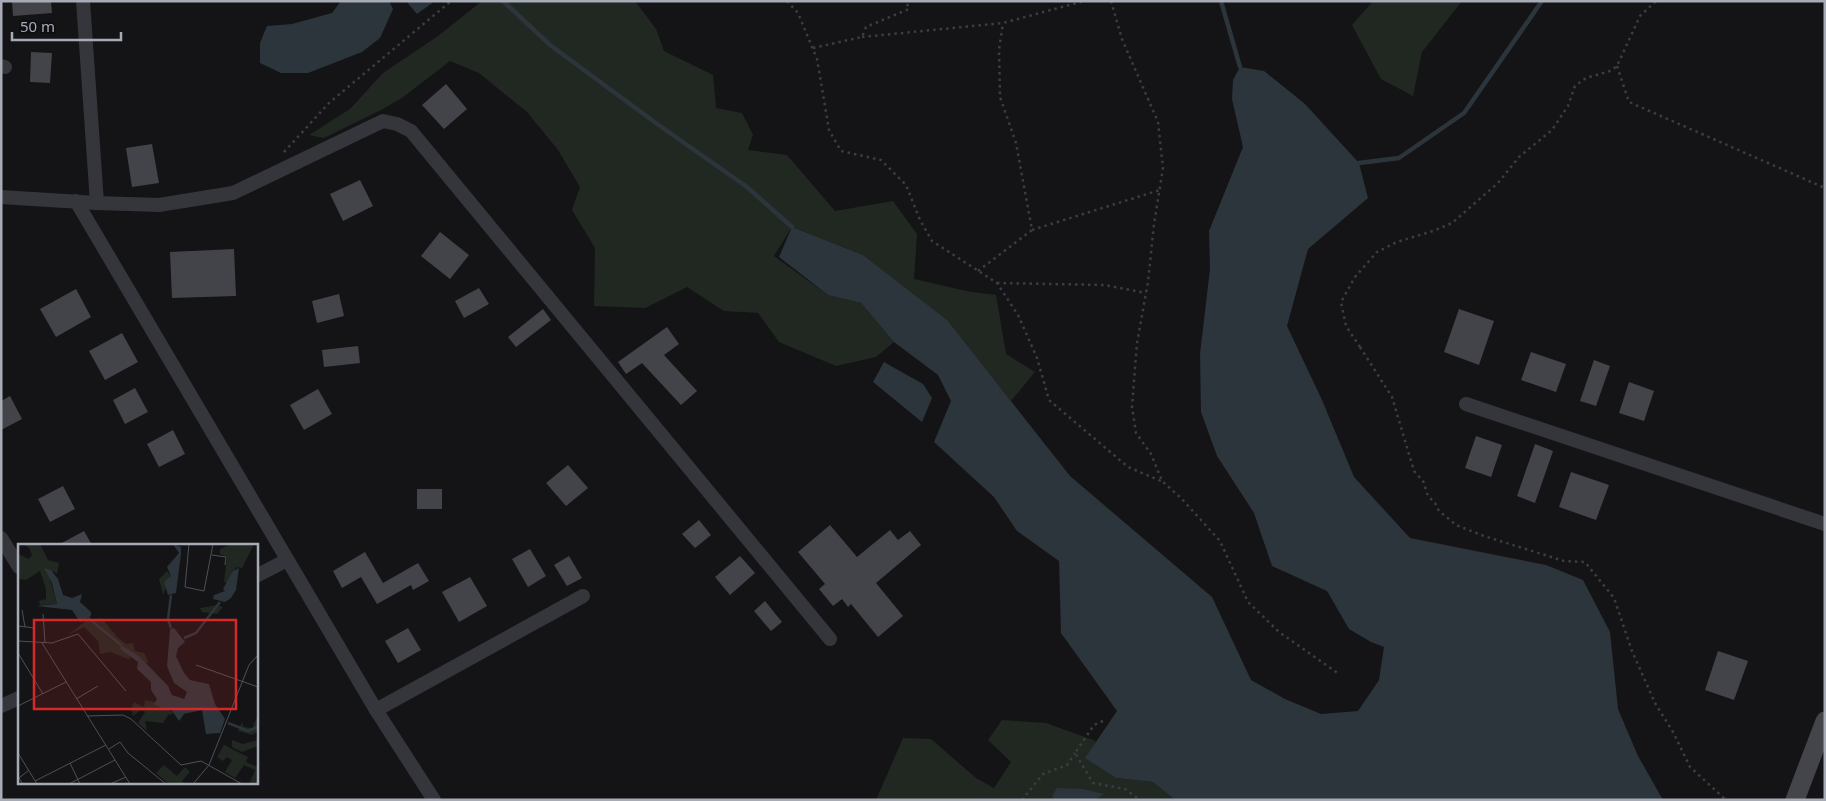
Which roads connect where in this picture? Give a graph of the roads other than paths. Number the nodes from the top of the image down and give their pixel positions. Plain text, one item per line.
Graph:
1 (83, 1) edge
2 (1, 197) edge
3 (76, 201) junction
4 (97, 203) junction
5 (1466, 404) dead end
6 (1825, 524) edge
7 (1, 538) edge
8 (288, 560) junction
9 (18, 565) edge
10 (258, 575) edge
11 (583, 596) dead end
12 (830, 639) dead end
13 (18, 698) edge
14 (1, 706) edge
15 (376, 710) junction
16 (1825, 721) edge
17 (434, 800) edge
18 (1794, 800) edge

1 - 4 street
2 - 3 street
3 - 4 street
3 - 8 street
4 - 12 street
5 - 6 street
7 - 9 street
8 - 10 street
8 - 15 street
11 - 15 street
13 - 14 street
15 - 17 street
16 - 18 street

